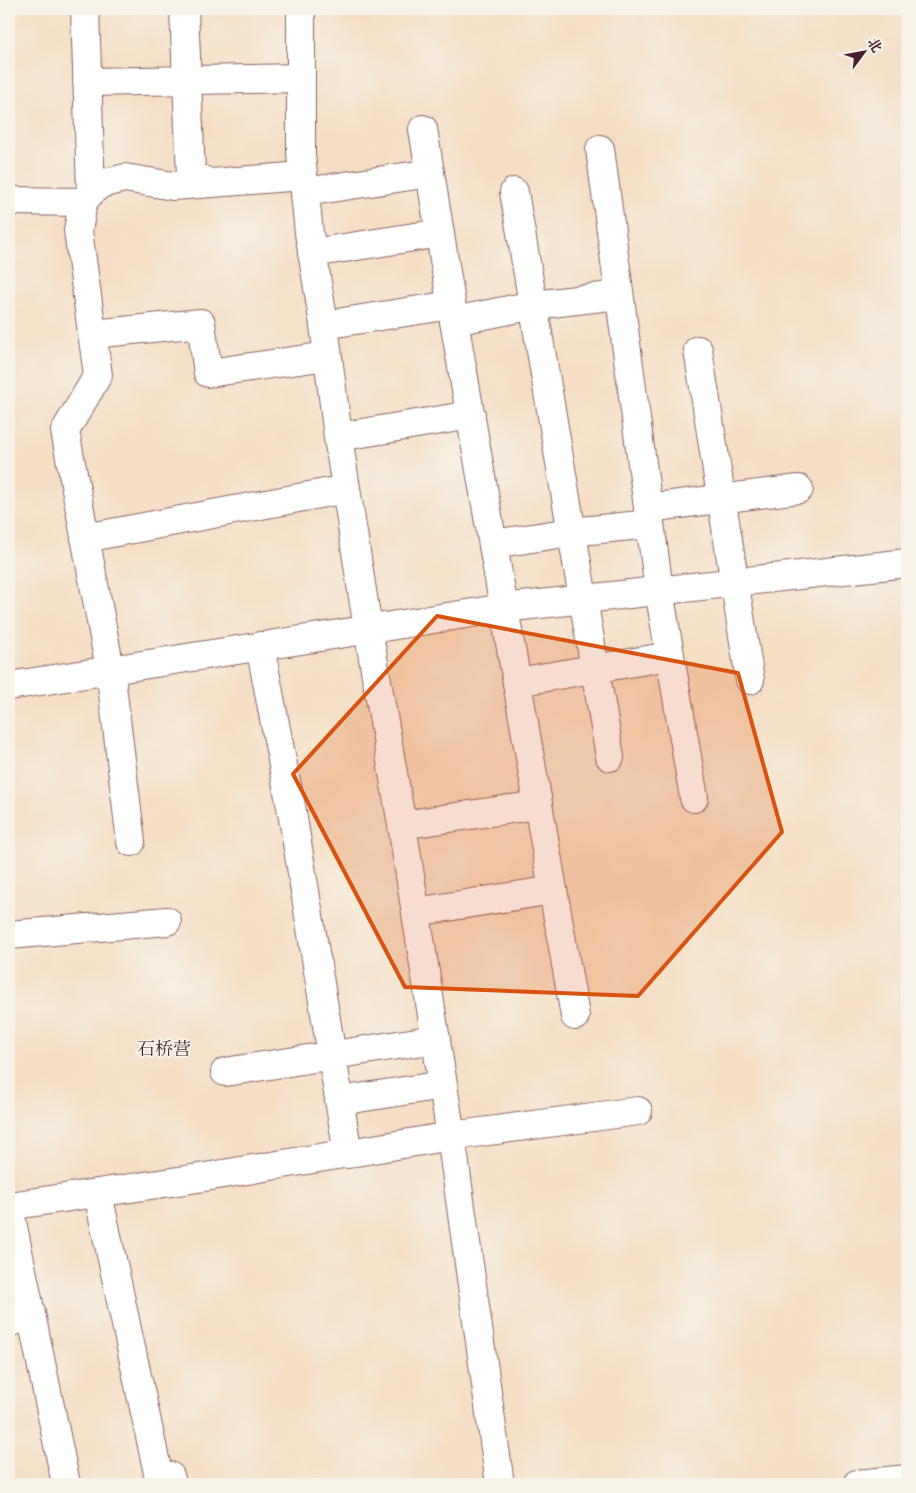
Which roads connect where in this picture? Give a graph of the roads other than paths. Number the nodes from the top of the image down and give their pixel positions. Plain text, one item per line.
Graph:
1 (85, 9) edge
2 (184, 9) edge
3 (300, 9) edge
4 (301, 78) junction
5 (187, 80) junction
6 (87, 82) junction
7 (422, 129) dead end
8 (600, 149) dead end
9 (430, 173) junction
10 (210, 184) junction
11 (304, 184) junction
12 (514, 192) dead end
13 (87, 197) junction
14 (9, 201) edge
15 (440, 233) junction
16 (312, 253) junction
17 (619, 295) junction
18 (534, 305) junction
19 (452, 313) junction
20 (324, 325) junction
21 (93, 334) junction
22 (698, 350) dead end
23 (327, 356) junction
24 (470, 415) junction
25 (338, 438) junction
26 (346, 489) junction
27 (799, 489) dead end
28 (721, 499) junction
29 (649, 516) junction
30 (571, 532) junction
31 (85, 538) junction
32 (493, 544) junction
33 (907, 563) edge
34 (734, 582) junction
35 (659, 590) junction
36 (582, 598) junction
37 (504, 608) junction
38 (368, 628) junction
39 (260, 646) junction
40 (670, 656) junction
41 (110, 669) junction
42 (594, 669) junction
43 (750, 680) dead end
44 (517, 682) junction
45 (9, 686) edge
46 (610, 757) dead end
47 (694, 798) dead end
48 (538, 805) junction
49 (402, 825) junction
50 (131, 842) dead end
51 (553, 890) junction
52 (416, 912) junction
53 (167, 921) dead end
54 (9, 935) edge
55 (575, 1016) dead end
56 (436, 1039) junction
57 (331, 1055) junction
58 (225, 1072) dead end
59 (443, 1086) junction
60 (339, 1101) junction
61 (638, 1111) dead end
62 (451, 1136) junction
63 (348, 1154) junction
64 (98, 1194) junction
65 (9, 1207) edge
66 (20, 1320) edge
67 (907, 1479) edge
68 (66, 1484) edge
69 (172, 1484) edge
70 (500, 1484) edge
71 (857, 1484) edge

1 - 6 street
2 - 5 street
3 - 4 street
4 - 5 street
4 - 11 street
5 - 6 street
5 - 10 street
6 - 13 street
7 - 9 street
8 - 17 street
9 - 11 street
9 - 15 street
10 - 11 street
10 - 13 street
11 - 16 street
12 - 18 street
13 - 14 street
13 - 21 street
15 - 16 street
15 - 19 street
16 - 20 street
17 - 18 street
17 - 29 street
18 - 19 street
18 - 30 street
19 - 20 street
19 - 24 street
20 - 23 street
21 - 23 street
21 - 31 street
22 - 28 street
23 - 25 street
24 - 25 street
24 - 32 street
25 - 26 street
26 - 31 street
26 - 38 street
27 - 28 street
28 - 29 street
28 - 34 street
29 - 30 street
29 - 35 street
30 - 32 street
30 - 36 street
31 - 41 street
32 - 37 street
33 - 34 street
34 - 35 street
34 - 43 street
35 - 36 street
35 - 40 street
36 - 37 street
36 - 42 street
37 - 38 street
37 - 44 street
38 - 39 street
38 - 49 street
39 - 41 street
39 - 57 street
40 - 42 street
40 - 47 street
41 - 45 street
41 - 50 street
42 - 44 street
42 - 46 street
44 - 48 street
48 - 49 street
48 - 51 street
49 - 52 street
51 - 52 street
51 - 55 street
52 - 56 street
53 - 54 street
56 - 57 street
56 - 59 street
57 - 58 street
57 - 60 street
59 - 60 street
59 - 62 street
60 - 63 street
61 - 62 street
62 - 63 street
62 - 70 street
63 - 64 street
64 - 65 street
64 - 69 street
65 - 66 street
66 - 68 street
67 - 71 street

